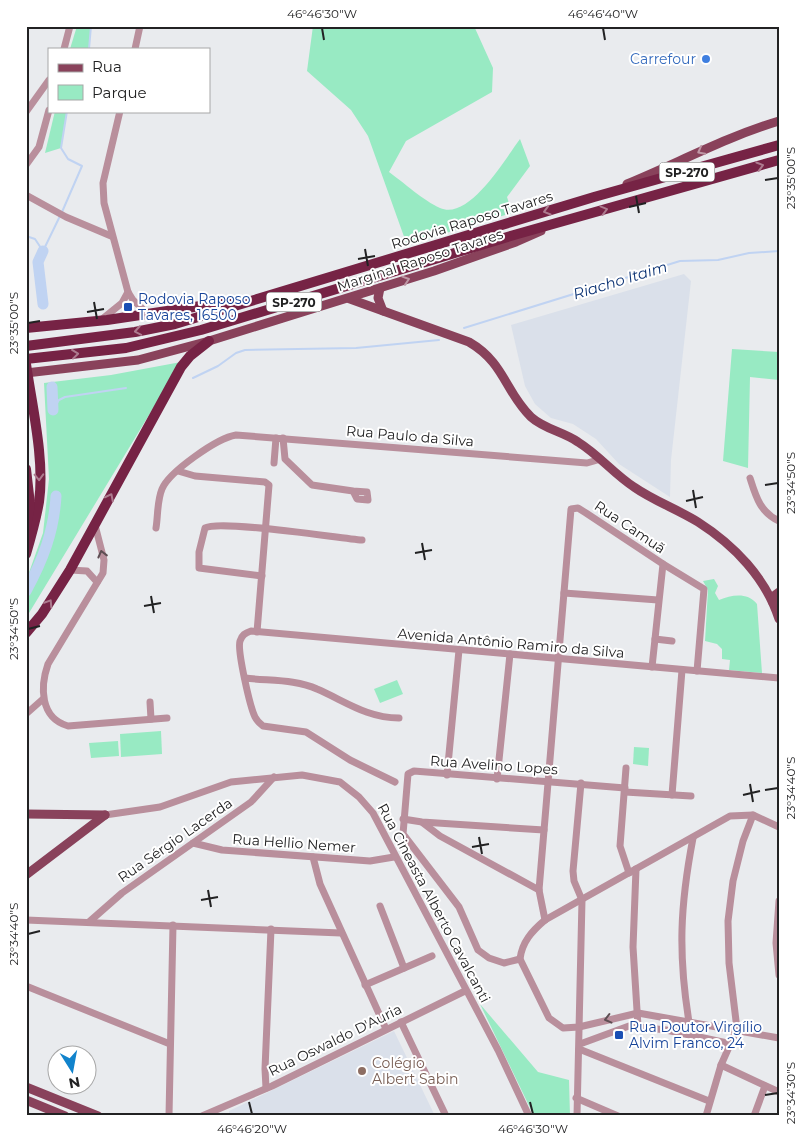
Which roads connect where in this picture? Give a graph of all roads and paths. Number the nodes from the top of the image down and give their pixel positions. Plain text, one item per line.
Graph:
1 (70, 26) edge
2 (140, 26) edge
3 (64, 48) edge
4 (135, 48) edge
5 (48, 81) edge
6 (26, 112) edge
7 (48, 112) edge
8 (120, 112) edge
9 (779, 121) edge
10 (779, 145) edge
11 (779, 160) edge
12 (26, 166) edge
13 (26, 194) edge
14 (594, 197) junction
15 (557, 223) junction
16 (111, 236) junction
17 (380, 288) junction
18 (128, 292) junction
19 (286, 292) junction
20 (350, 299) junction
21 (383, 311) junction
22 (148, 314) junction
23 (100, 320) junction
24 (26, 328) edge
25 (209, 341) junction
26 (26, 346) edge
27 (26, 359) edge
28 (26, 364) edge
29 (26, 374) edge
30 (280, 438) junction
31 (601, 459) junction
32 (274, 463) dead end
33 (26, 469) edge
34 (178, 471) junction
35 (750, 478) dead end
36 (353, 491) dead end
37 (779, 521) edge
38 (95, 525) junction
39 (156, 528) dead end
40 (26, 529) edge
41 (266, 529) junction
42 (362, 540) dead end
43 (26, 554) edge
44 (662, 564) junction
45 (70, 570) junction
46 (262, 576) junction
47 (97, 582) junction
48 (766, 589) junction
49 (779, 591) edge
50 (564, 593) junction
51 (658, 600) junction
52 (774, 603) junction
53 (779, 619) edge
54 (257, 632) junction
55 (26, 633) edge
56 (656, 639) junction
57 (672, 640) dead end
58 (459, 650) junction
59 (510, 654) junction
60 (559, 659) junction
61 (652, 666) junction
62 (682, 670) junction
63 (697, 671) junction
64 (245, 678) junction
65 (779, 678) edge
66 (43, 699) junction
67 (150, 702) dead end
68 (26, 714) edge
69 (167, 718) dead end
70 (399, 718) dead end
71 (151, 719) junction
72 (626, 768) dead end
73 (447, 775) junction
74 (274, 777) junction
75 (498, 779) junction
76 (548, 781) junction
77 (395, 782) dead end
78 (580, 783) junction
79 (625, 790) junction
80 (672, 795) junction
81 (691, 796) dead end
82 (26, 814) edge
83 (105, 814) junction
84 (753, 815) junction
85 (403, 819) junction
86 (422, 822) junction
87 (779, 827) edge
88 (544, 830) junction
89 (693, 838) junction
90 (193, 843) junction
91 (313, 857) junction
92 (394, 857) junction
93 (636, 869) junction
94 (629, 873) junction
95 (26, 875) edge
96 (539, 890) junction
97 (582, 900) junction
98 (779, 901) edge
99 (380, 906) dead end
100 (26, 920) edge
101 (545, 920) junction
102 (89, 922) junction
103 (173, 925) junction
104 (271, 930) junction
105 (341, 933) junction
106 (432, 956) dead end
107 (520, 959) junction
108 (404, 968) junction
109 (779, 975) edge
110 (365, 985) junction
111 (26, 986) edge
112 (465, 991) junction
113 (638, 1014) junction
114 (401, 1022) junction
115 (689, 1022) junction
116 (638, 1026) junction
117 (579, 1027) junction
118 (386, 1029) junction
119 (737, 1029) junction
120 (779, 1038) edge
121 (170, 1044) junction
122 (732, 1044) junction
123 (579, 1047) junction
124 (721, 1065) junction
125 (765, 1086) junction
126 (26, 1087) edge
127 (266, 1088) junction
128 (779, 1092) edge
129 (576, 1098) junction
130 (26, 1100) edge
131 (709, 1101) junction
132 (215, 1114) edge
133 (65, 1116) edge
134 (97, 1116) edge
135 (169, 1116) edge
136 (202, 1116) edge
137 (446, 1116) edge
138 (529, 1116) edge
139 (577, 1116) edge
140 (618, 1116) edge
141 (706, 1116) edge
142 (754, 1116) edge

1 - 3 street
2 - 4 street
5 - 6 street
7 - 12 street
8 - 16 street
9 -> 14 main road
10 - 14 highway, Rodovia Raposo Tavares / SP-270
15 -> 11 highway, Rodovia Raposo Tavares / SP-270
13 - 16 street
14 -> 19 highway, Rodovia Raposo Tavares / SP-270
17 -> 15 main road, Marginal Raposo Tavares
27 -> 15 highway, Rodovia Raposo Tavares / SP-270
16 - 18 street
17 - 20 main road, Marginal Raposo Tavares
17 - 21 main road
18 - 22 street
18 - 23 street
19 - 22 highway
19 -> 26 highway, Rodovia Raposo Tavares / SP-270
20 - 21 main road
20 - 25 main road, Marginal Raposo Tavares
21 - 31 main road
22 - 23 highway
23 - 24 highway
25 - 29 main road, Marginal Raposo Tavares
38 -> 25 highway
28 -> 43 highway
30 - 31 street, Rua Paulo da Silva
30 - 32 street
30 - 34 street, Rua Paulo da Silva
30 - 36 street
31 - 48 main road
33 - 40 highway
34 - 39 street
34 - 41 street
35 - 37 street
38 - 45 highway
47 -> 38 street
41 - 42 street
41 - 46 street
41 - 46 street
44 - 50 street, Rua Camuã
44 - 51 street, Rua Camuã
44 - 63 street
45 - 47 street
55 -> 45 highway
46 - 54 street
47 - 66 street
48 - 49 main road
48 - 52 main road
49 - 52 main road
50 - 51 street
50 - 60 street
51 - 56 street, Rua Camuã
52 - 53 main road
54 - 58 street, Avenida Antônio Ramiro da Silva
54 - 64 street, Avenida Antônio Ramiro da Silva
56 - 57 street
56 - 61 street, Rua Camuã
58 - 59 street, Avenida Antônio Ramiro da Silva
58 - 73 street
59 - 60 street, Avenida Antônio Ramiro da Silva
59 - 75 street
60 - 61 street, Avenida Antônio Ramiro da Silva
60 - 76 street
61 - 62 street, Avenida Antônio Ramiro da Silva
62 - 63 street, Avenida Antônio Ramiro da Silva
62 - 80 street
63 - 65 street, Avenida Antônio Ramiro da Silva
64 - 70 street
64 - 77 street
66 - 68 street
66 - 71 street
67 - 71 street
69 - 71 street
72 - 79 street
73 - 75 street, Rua Avelino Lopes
73 - 85 street, Rua Avelino Lopes
74 - 83 street, Rua Cineasta Alberto Cavalcanti
74 - 90 street, Rua Sérgio Lacerda
74 - 92 street, Rua Cineasta Alberto Cavalcanti
75 - 76 street, Rua Avelino Lopes
76 - 78 street, Rua Avelino Lopes
76 - 88 street
78 - 79 street, Rua Avelino Lopes
78 - 97 street
79 - 80 street, Rua Avelino Lopes
79 - 94 street
80 - 81 street, Rua Avelino Lopes
82 - 83 main road, Rua Cineasta Alberto Cavalcanti
83 - 95 main road
84 - 87 street
84 - 89 street
84 - 119 street
85 - 86 street
85 - 107 street
86 - 88 street
86 - 96 street
88 - 96 street
89 - 93 street
89 - 115 street
90 - 91 street, Rua Hellio Nemer
90 - 102 street, Rua Sérgio Lacerda
91 - 92 street, Rua Hellio Nemer
91 - 105 street
92 - 112 street, Rua Cineasta Alberto Cavalcanti
93 - 94 street
93 - 113 street
94 - 97 street
96 - 101 street
97 - 101 street
97 - 117 street
98 - 109 street
99 - 108 street
100 - 102 street
101 - 107 street
102 - 103 street
103 - 104 street
103 - 121 street
104 - 105 street
104 - 127 street
105 - 110 street
106 - 108 street
107 - 117 street
108 - 110 street
110 - 118 street
111 - 121 street
112 - 114 street, Rua Oswaldo D'Auria
112 - 138 street, Rua Cineasta Alberto Cavalcanti
113 - 115 street
113 - 116 street
113 -> 117 street
114 - 118 street, Rua Oswaldo D'Auria
114 - 137 street
115 - 119 street
116 - 122 street
116 - 123 street
117 - 123 street
118 - 127 street, Rua Oswaldo D'Auria
119 - 120 street
119 - 122 street
121 - 135 street
122 - 124 street
123 - 129 street
123 - 131 street
124 - 125 street
124 - 131 street
125 - 128 street
125 - 142 street
126 - 134 main road
127 - 132 street, Rua Oswaldo D'Auria
129 - 139 street
129 - 140 street
130 - 133 main road
131 - 141 street
132 - 136 street, Rua Oswaldo D'Auria

